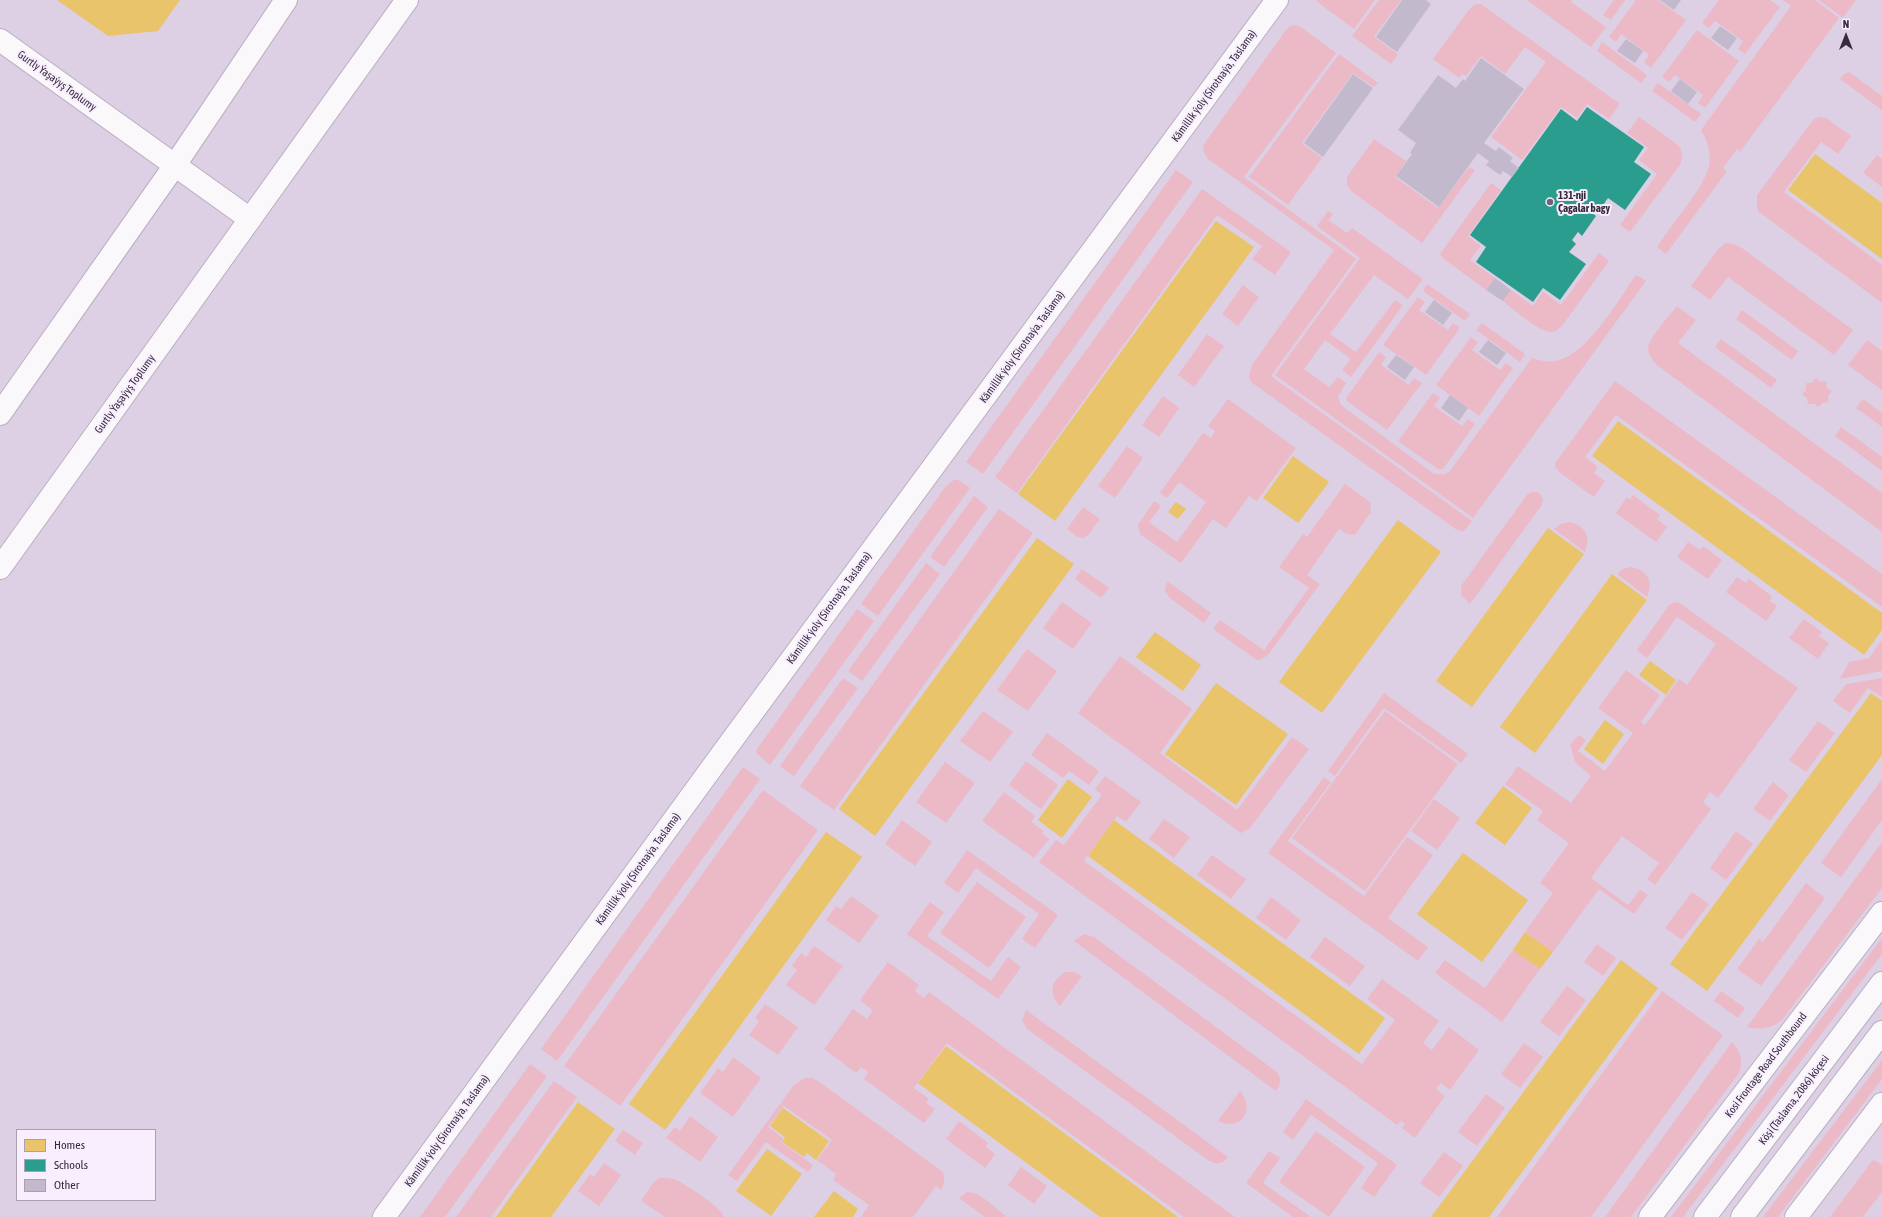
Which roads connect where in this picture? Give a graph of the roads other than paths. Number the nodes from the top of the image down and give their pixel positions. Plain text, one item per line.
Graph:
1 (286, 0) edge
2 (407, 0) edge
3 (1277, 0) edge
4 (0, 40) edge
5 (175, 165) junction
6 (250, 219) junction
7 (0, 414) edge
8 (0, 568) edge
9 (1882, 913) edge
10 (1882, 983) edge
11 (1882, 1032) edge
12 (1882, 1104) edge
13 (384, 1217) edge
14 (1650, 1217) edge
15 (1705, 1217) edge
16 (1742, 1217) edge
17 (1796, 1217) edge

1 - 5 street
2 - 6 street, Gurtly Ýaşaýyş Toplumy
3 - 13 street, Kämillik ýoly (Sirotnaýa, Taslama)
4 - 5 street, Gurtly Ýaşaýyş Toplumy
5 - 6 street, Gurtly Ýaşaýyş Toplumy
5 - 7 street
6 - 8 street, Gurtly Ýaşaýyş Toplumy
9 - 14 street, Kosi Frontage Road Southbound
10 - 15 street, Köşi (Taslama, 2086) köçesi
11 - 16 street
12 - 17 street

